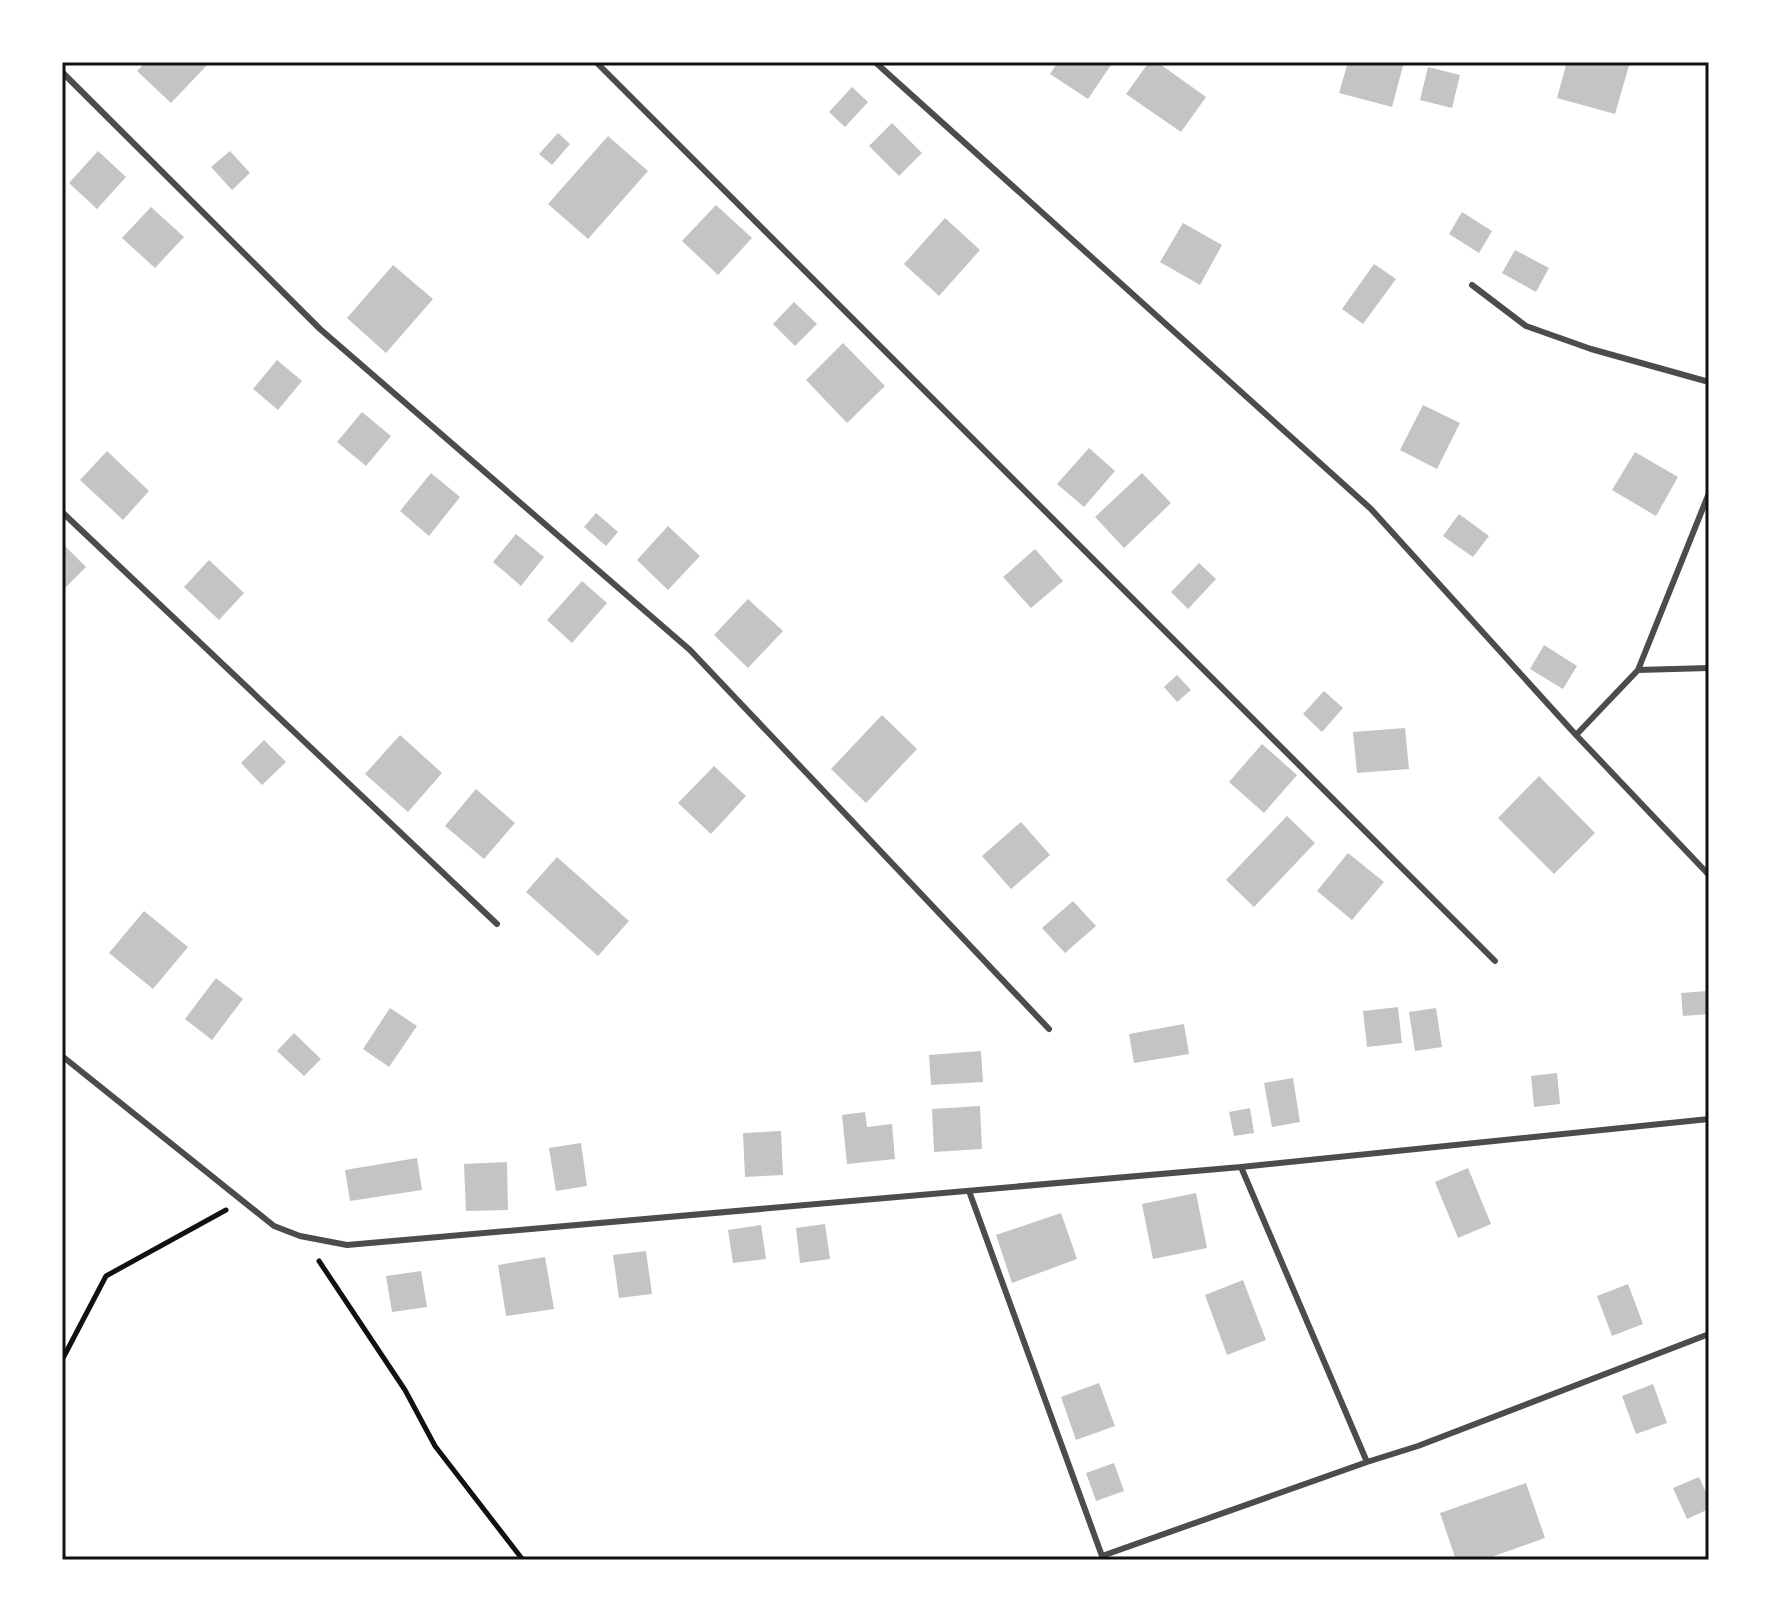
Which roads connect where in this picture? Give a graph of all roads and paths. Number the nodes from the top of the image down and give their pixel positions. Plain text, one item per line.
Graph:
1 (596, 62) edge
2 (875, 62) edge
3 (62, 72) edge
4 (1472, 285) dead end
5 (1709, 382) edge
6 (1709, 493) edge
7 (62, 512) edge
8 (1709, 668) edge
9 (1638, 670) junction
10 (1576, 735) junction
11 (1709, 875) edge
12 (497, 924) dead end
13 (1495, 961) dead end
14 (1049, 1029) dead end
15 (62, 1056) edge
16 (1709, 1119) edge
17 (1241, 1167) junction
18 (969, 1191) junction
19 (241, 1202) junction
20 (300, 1236) junction
21 (1709, 1334) edge
22 (62, 1360) edge
23 (1367, 1462) junction
24 (523, 1560) edge

1 - 13 lane
2 - 10 lane
3 - 14 lane
4 - 5 lane
6 - 9 lane
7 - 12 lane
8 - 9 lane
9 - 10 lane
10 - 11 lane
15 - 19 lane
16 - 17 lane
17 - 18 lane
17 - 23 lane
18 - 20 lane
18 - 23 lane
19 - 20 lane
19 - 22 path
20 - 24 path
21 - 23 lane

